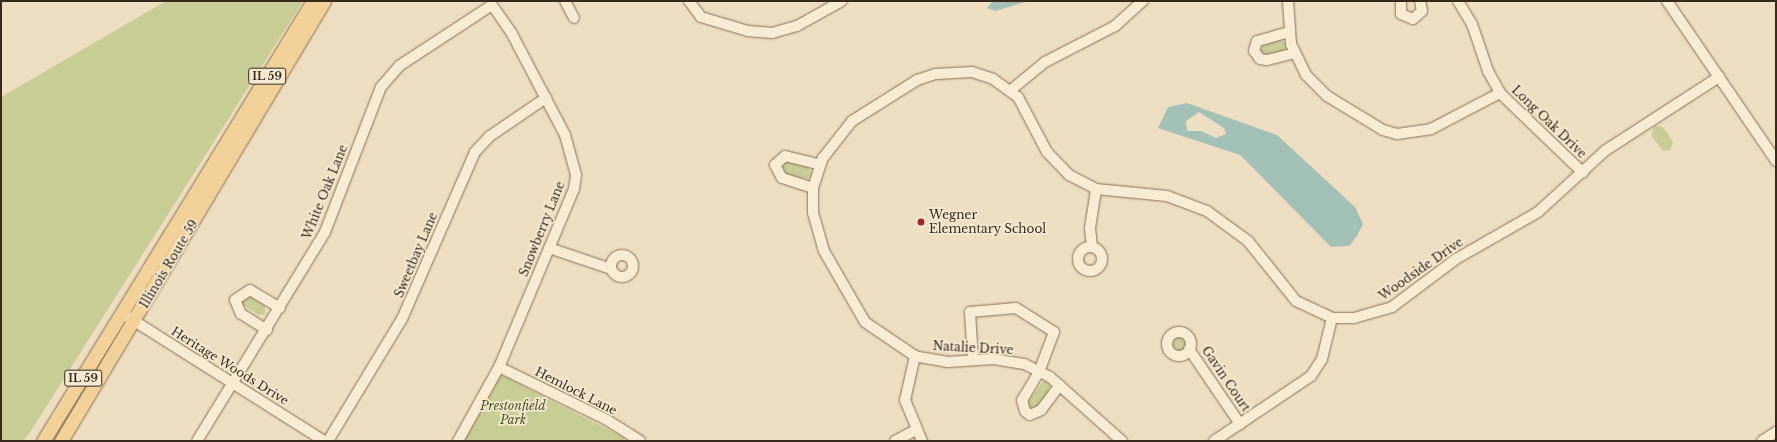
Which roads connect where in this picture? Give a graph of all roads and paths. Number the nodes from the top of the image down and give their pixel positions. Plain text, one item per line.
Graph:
1 (313, 1) edge
2 (324, 1) edge
3 (565, 1) edge
4 (689, 1) edge
5 (842, 1) edge
6 (1143, 1) edge
7 (1288, 1) edge
8 (1401, 1) edge
9 (1421, 1) edge
10 (1458, 1) edge
11 (1667, 1) edge
12 (492, 5) joint
13 (574, 18) dead end
14 (1289, 32) junction
15 (1295, 53) junction
16 (1719, 77) junction
17 (1011, 90) junction
18 (1500, 93) junction
19 (546, 98) junction
20 (1776, 161) edge
21 (820, 166) junction
22 (1583, 173) junction
23 (813, 188) junction
24 (1096, 189) junction
25 (1092, 247) dead end
26 (550, 248) junction
27 (611, 270) dead end
28 (280, 308) junction
29 (122, 313) junction
30 (1332, 318) junction
31 (135, 321) junction
32 (267, 330) junction
33 (1189, 349) dead end
34 (915, 356) junction
35 (973, 360) junction
36 (499, 367) junction
37 (1039, 372) junction
38 (233, 385) junction
39 (1060, 385) junction
40 (1240, 424) junction
41 (916, 430) junction
42 (1776, 432) edge
43 (43, 441) edge
44 (61, 441) edge
45 (197, 441) edge
46 (324, 441) edge
47 (328, 441) edge
48 (458, 441) edge
49 (640, 441) edge
50 (895, 441) edge
51 (922, 441) edge
52 (1122, 441) edge
53 (1214, 441) edge
54 (1762, 441) edge

1 - 29 main road, Illinois Route 59 / IL 59
2 - 31 main road, Illinois Route 59 / IL 59
3 - 13 street
4 - 5 street
6 - 17 street
7 - 14 street
8 - 9 street
10 - 18 street, Long Oak Drive
11 - 16 street
12 - 19 street, Snowberry Lane
12 - 28 street, White Oak Lane
14 - 15 street
14 - 15 street
15 - 18 street
16 - 20 street
16 - 22 street, Woodside Drive
17 - 21 street
17 - 24 street, Woodside Drive
18 - 22 street, Long Oak Drive
19 - 26 street, Snowberry Lane
19 - 47 street, Sweetbay Lane
21 - 23 street
21 - 23 street
22 - 30 street, Woodside Drive
23 - 34 street
24 - 25 street
24 - 30 street, Woodside Drive
26 - 27 street
26 - 36 street, Snowberry Lane
28 - 32 street, White Oak Lane
28 - 32 street
29 - 31 street, Heritage Woods Drive
29 - 43 main road, Illinois Route 59 / IL 59
30 - 40 street
31 - 38 street, Heritage Woods Drive
31 - 44 main road, Illinois Route 59 / IL 59
32 - 38 street, White Oak Lane
33 - 40 street, Gavin Court
34 - 35 street, Natalie Drive
34 - 41 street
35 - 37 street, Natalie Drive
35 - 37 street
36 - 48 street, Snowberry Lane
36 - 49 street, Hemlock Lane
37 - 39 street, Natalie Drive
37 - 39 street
38 - 45 street, White Oak Lane
38 - 46 street, Heritage Woods Drive
39 - 52 street, Natalie Drive
40 - 53 street
41 - 50 street
41 - 51 street
42 - 54 street

